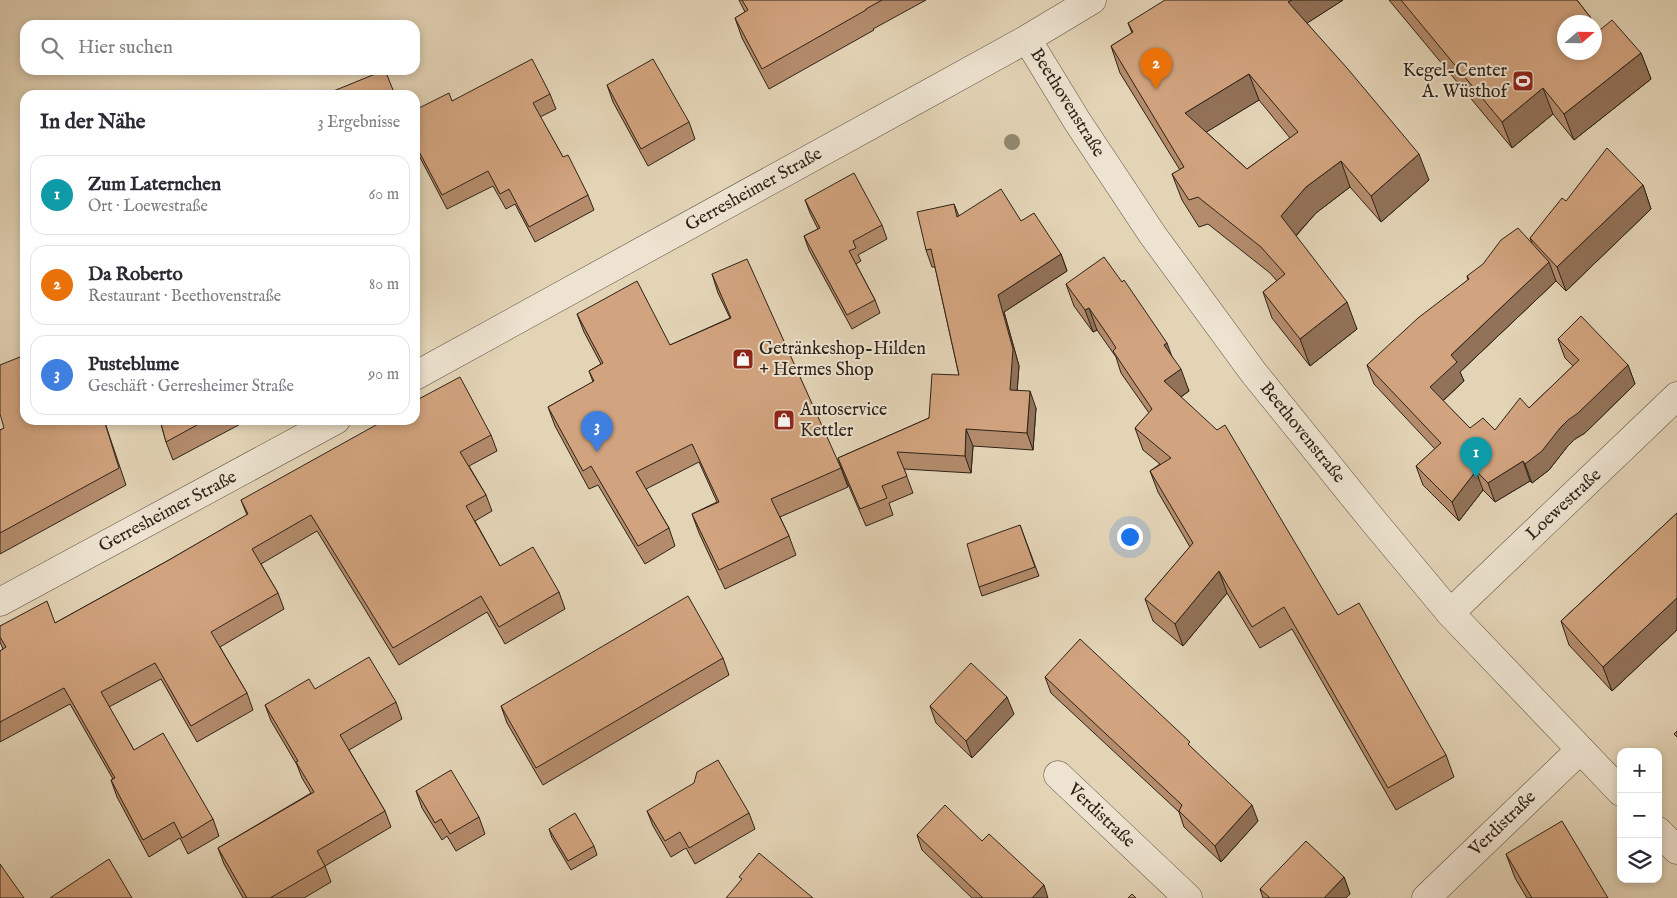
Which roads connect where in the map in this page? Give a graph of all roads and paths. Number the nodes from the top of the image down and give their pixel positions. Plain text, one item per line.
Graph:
1 (1092, 0) edge
2 (1027, 39) junction
3 (420, 373) edge
4 (1677, 396) edge
5 (327, 425) edge
6 (0, 602) edge
7 (1450, 613) junction
8 (1580, 750) junction
9 (1058, 776) dead end
10 (1617, 788) edge
11 (1662, 835) edge
12 (1677, 850) edge
13 (1188, 898) edge
14 (1426, 898) edge

1 - 2 street, Gerresheimer Straße
2 - 3 street, Gerresheimer Straße
2 - 7 street, Beethovenstraße
4 - 7 street, Loewestraße
5 - 6 street, Gerresheimer Straße
7 - 8 street, Beethovenstraße
8 - 10 street, Beethovenstraße
8 - 14 street, Verdistraße
9 - 13 street, Verdistraße
11 - 12 street

